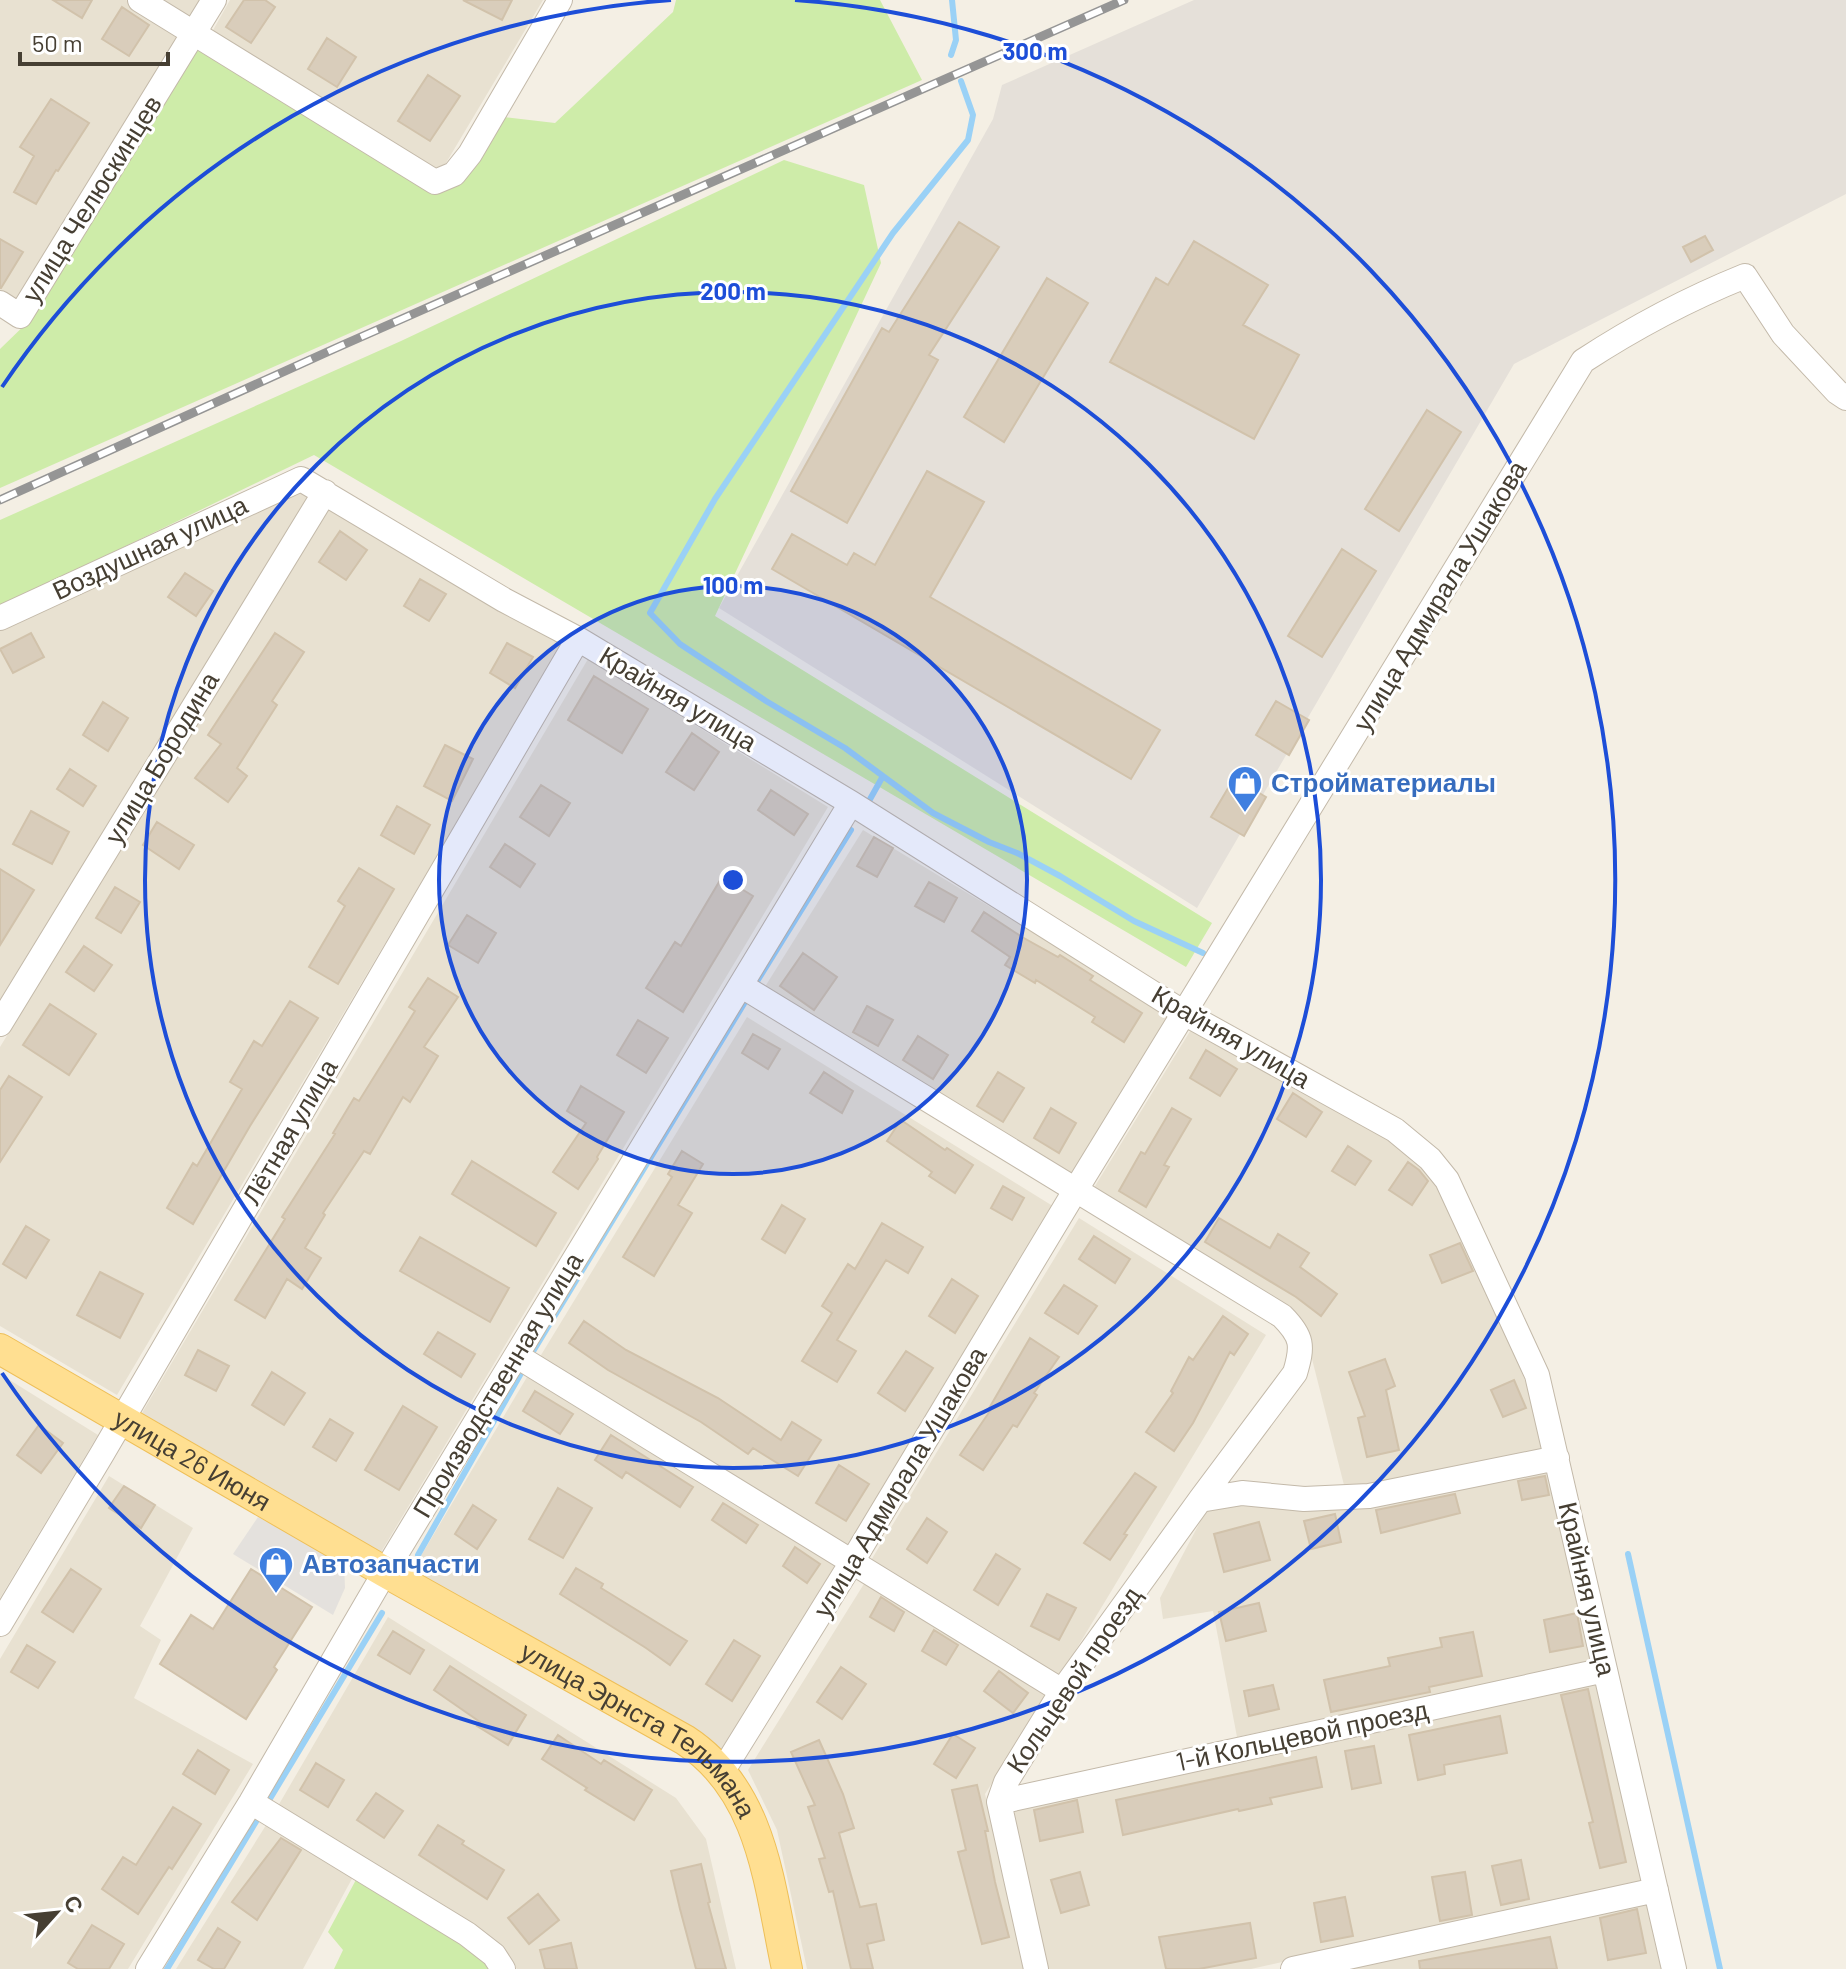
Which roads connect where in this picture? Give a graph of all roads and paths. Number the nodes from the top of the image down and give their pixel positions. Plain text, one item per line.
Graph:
1 (140, 0) edge
2 (214, 0) edge
3 (560, 0) edge
4 (194, 34) junction
5 (10, 310) edge
6 (1846, 398) edge
7 (301, 479) joint
8 (325, 492) junction
9 (0, 618) edge
10 (578, 639) junction
11 (851, 803) junction
12 (742, 986) junction
13 (1184, 1013) junction
14 (0, 1024) edge
15 (1075, 1191) junction
16 (0, 1349) edge
17 (517, 1356) junction
18 (122, 1421) junction
19 (1557, 1458) junction
20 (1200, 1500) junction
21 (852, 1562) junction
22 (385, 1572) junction
23 (0, 1624) edge
24 (1605, 1670) junction
25 (1062, 1691) junction
26 (722, 1772) junction
27 (251, 1802) junction
28 (999, 1802) junction
29 (1656, 1890) junction
30 (148, 1969) edge
31 (503, 1969) edge
32 (787, 1969) edge
33 (1036, 1969) edge
34 (1293, 1969) edge
35 (1674, 1969) edge

1 - 4 street
2 - 4 street, улица Челюскинцев
3 - 4 street
4 - 5 street, улица Челюскинцев
6 - 13 street, улица Адмирала Ушакова
7 - 8 street, Крайняя улица
7 - 9 street, Воздушная улица
8 - 10 street, Крайняя улица
8 - 14 street, улица Бородина
10 - 11 street, Крайняя улица
10 - 18 street, Лётная улица
11 - 12 street, Производственная улица
11 - 13 street, Крайняя улица
12 - 15 street
12 - 17 street, Производственная улица
13 - 15 street, улица Адмирала Ушакова
13 - 19 street, Крайняя улица
15 - 20 street, Кольцевой проезд
15 - 21 street, улица Адмирала Ушакова
16 - 18 main road, улица 26 Июня
17 - 21 street
17 - 22 street, Производственная улица
18 - 22 main road, улица 26 Июня
18 - 23 street, Лётная улица
19 - 20 street
19 - 24 street, Крайняя улица
20 - 25 street, Кольцевой проезд
21 - 25 street
21 - 26 street, улица Адмирала Ушакова
22 - 26 main road, улица Эрнста Тельмана
22 - 27 street, Производственная улица
24 - 28 street, 1-й Кольцевой проезд
24 - 29 street, Крайняя улица
25 - 28 street, Кольцевой проезд
26 - 32 main road, улица Эрнста Тельмана
27 - 30 street, Производственная улица
27 - 31 street
28 - 33 street, Кольцевой проезд
29 - 34 street
29 - 35 street, Крайняя улица

